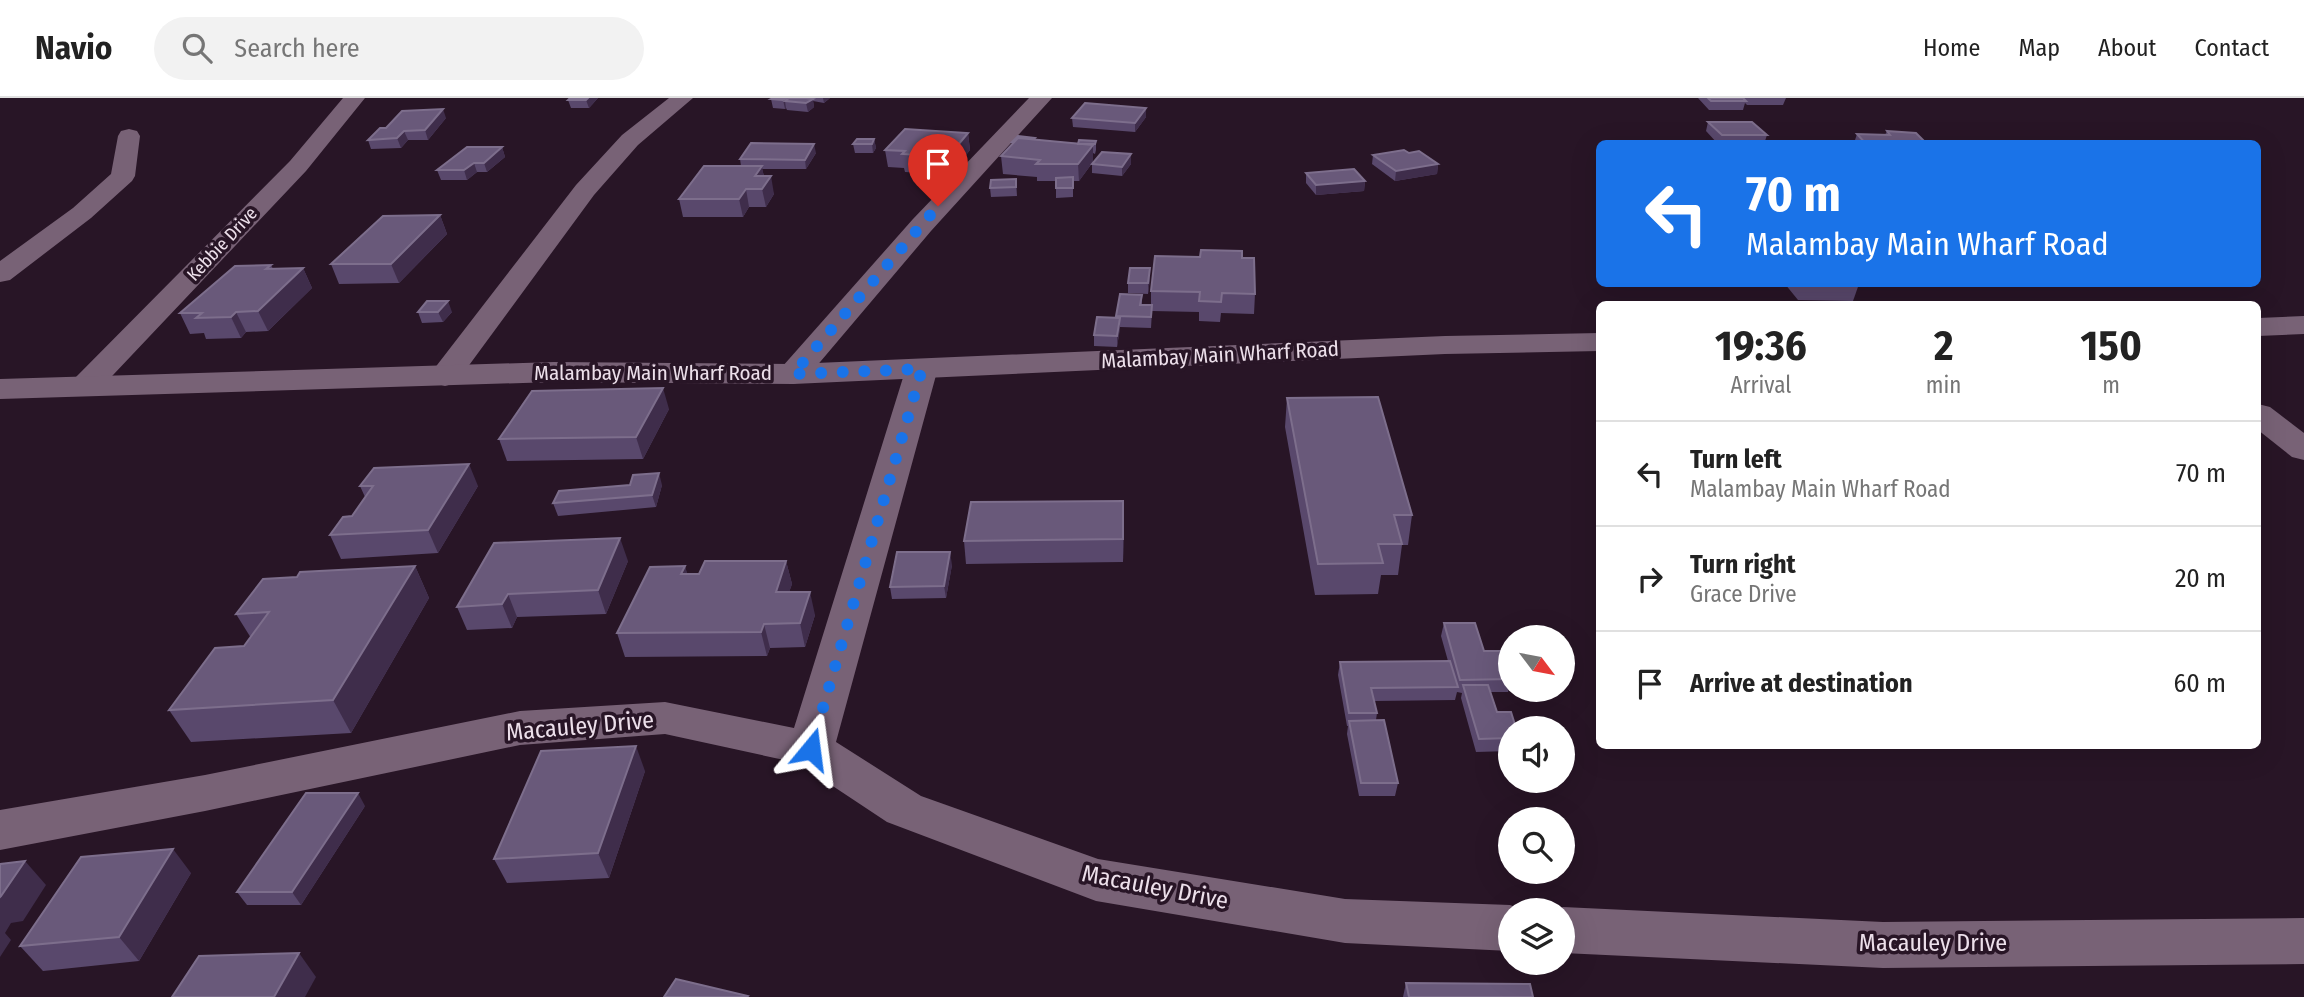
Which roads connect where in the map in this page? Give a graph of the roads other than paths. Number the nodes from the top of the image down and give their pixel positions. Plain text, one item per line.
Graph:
1 (354, 98) edge
2 (682, 98) edge
3 (1041, 98) edge
4 (129, 136) dead end
5 (0, 274) edge
6 (2304, 325) edge
7 (2261, 327) edge
8 (1596, 342) edge
9 (922, 369) junction
10 (793, 374) junction
11 (445, 376) junction
12 (85, 386) junction
13 (0, 389) edge
14 (2261, 416) edge
15 (2304, 450) edge
16 (811, 749) junction
17 (0, 830) edge
18 (1498, 927) edge
19 (1575, 931) edge
20 (2304, 941) edge

1 - 12 street, Kebbie Drive
2 - 11 street
3 - 10 street
4 - 5 street
6 - 7 street
8 - 9 street, Malambay Main Wharf Road
9 - 10 street, Malambay Main Wharf Road
9 - 16 street
10 - 11 street, Malambay Main Wharf Road
11 - 12 street, Malambay Main Wharf Road
12 - 13 street, Malambay Main Wharf Road
14 - 15 street
16 - 17 street, Macauley Drive
16 - 18 street, Macauley Drive
19 - 20 street, Macauley Drive

